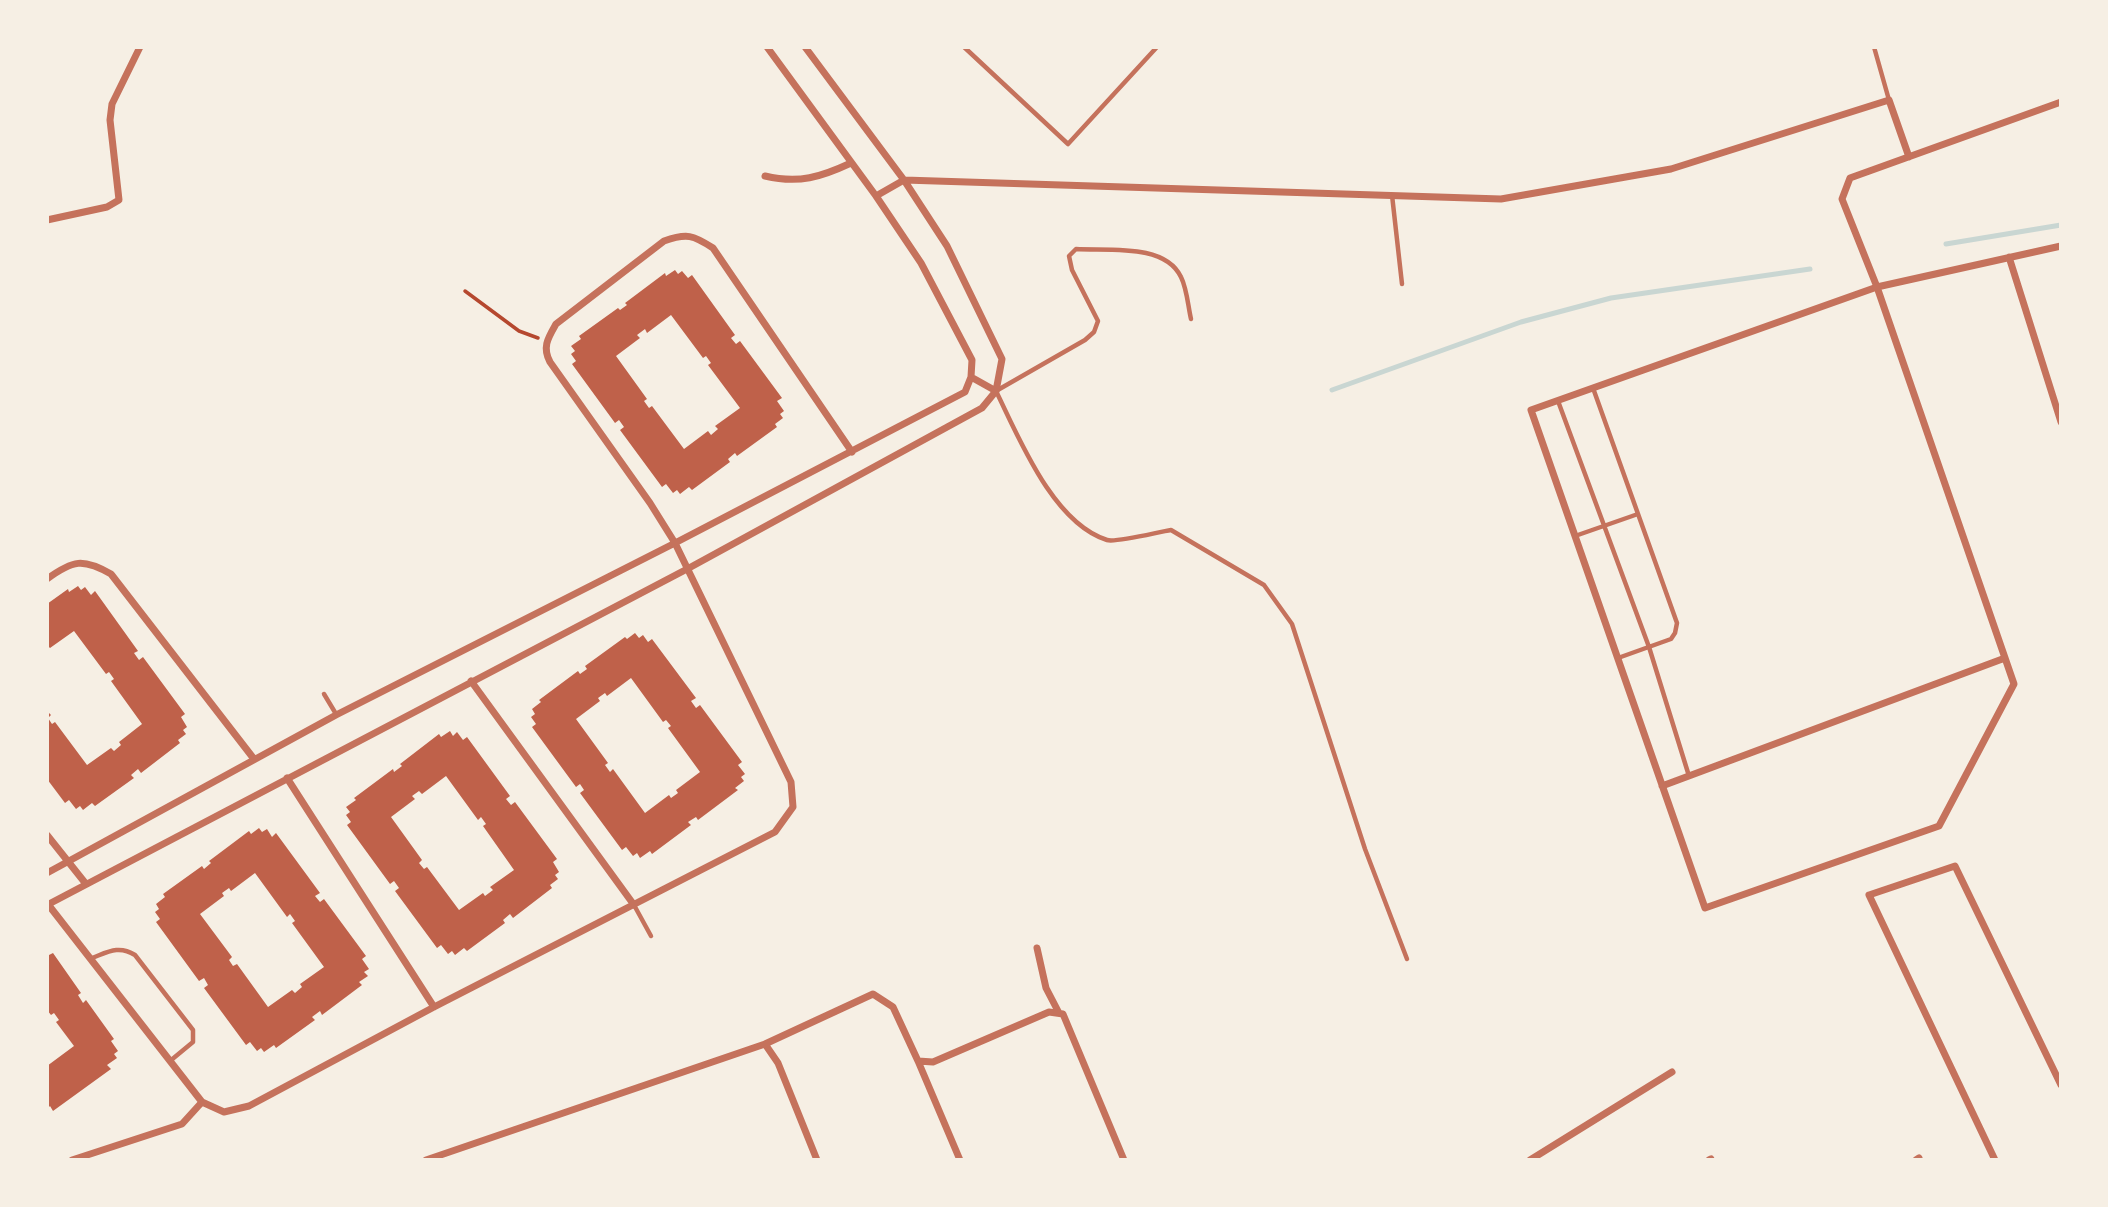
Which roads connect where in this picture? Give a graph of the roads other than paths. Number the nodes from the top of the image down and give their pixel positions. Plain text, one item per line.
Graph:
1 (140, 47) edge
2 (767, 47) edge
3 (805, 47) edge
4 (964, 47) edge
5 (1157, 47) edge
6 (1874, 47) edge
7 (1889, 100) junction
8 (2061, 102) edge
9 (1909, 157) junction
10 (852, 163) junction
11 (765, 176) dead end
12 (904, 180) junction
13 (1392, 194) junction
14 (876, 196) junction
15 (47, 219) edge
16 (2061, 246) edge
17 (2009, 257) junction
18 (1402, 284) dead end
19 (1877, 287) junction
20 (1191, 319) dead end
21 (971, 377) junction
22 (1593, 388) junction
23 (996, 391) junction
24 (1558, 401) junction
25 (2061, 422) edge
26 (852, 452) junction
27 (1638, 514) junction
28 (1603, 525) junction
29 (1575, 536) junction
30 (675, 543) junction
31 (689, 568) junction
32 (47, 579) edge
33 (1648, 647) junction
34 (1618, 658) junction
35 (2005, 658) junction
36 (471, 681) junction
37 (324, 694) dead end
38 (336, 715) junction
39 (254, 759) junction
40 (1689, 776) junction
41 (287, 778) junction
42 (1662, 786) junction
43 (47, 835) edge
44 (69, 861) junction
45 (47, 873) edge
46 (86, 884) junction
47 (48, 904) edge
48 (634, 905) junction
49 (651, 936) dead end
50 (1037, 948) dead end
51 (92, 958) junction
52 (1407, 960) dead end
53 (434, 1007) junction
54 (1059, 1013) junction
55 (765, 1044) junction
56 (918, 1060) junction
57 (170, 1061) junction
58 (1672, 1072) dead end
59 (2061, 1085) edge
60 (202, 1102) junction
61 (72, 1160) edge
62 (426, 1160) edge
63 (817, 1160) edge
64 (960, 1160) edge
65 (1124, 1160) edge
66 (1530, 1160) edge
67 (1995, 1160) edge

1 - 15 street
2 - 10 street
3 - 12 street
4 - 5 lane
6 - 7 lane
7 - 9 street
7 - 13 street
8 - 9 street
9 - 19 street
10 - 11 street
10 - 14 street
12 - 13 street
12 - 14 street
12 - 23 street
13 - 18 lane
14 - 21 street
16 - 17 street
17 - 19 street
17 - 25 street
19 - 22 street
19 - 35 street
20 - 23 lane
21 - 23 street
21 - 26 street
22 - 24 street
22 - 27 lane
23 - 31 street
23 - 52 lane
24 - 28 lane
24 - 29 street
26 - 30 street
26 - 30 street
27 - 28 lane
27 - 33 lane
28 - 29 lane
28 - 33 lane
29 - 34 street
30 - 31 street
30 - 38 street
31 - 36 street
31 - 48 street
32 - 39 street
33 - 34 lane
33 - 40 lane
34 - 42 street
35 - 40 street
35 - 42 street
36 - 41 street
36 - 48 street
37 - 38 lane
38 - 39 street
39 - 44 street
40 - 42 street
41 - 46 street
41 - 53 street
43 - 44 street
44 - 45 street
44 - 46 street
46 - 47 street
47 - 51 street
48 - 49 lane
48 - 53 street
50 - 54 street
51 - 57 street
51 - 57 lane
53 - 60 street
54 - 56 street
54 - 65 street
55 - 56 street
55 - 62 street
55 - 63 street
56 - 64 street
57 - 60 street
58 - 66 street
59 - 67 street
60 - 61 street

